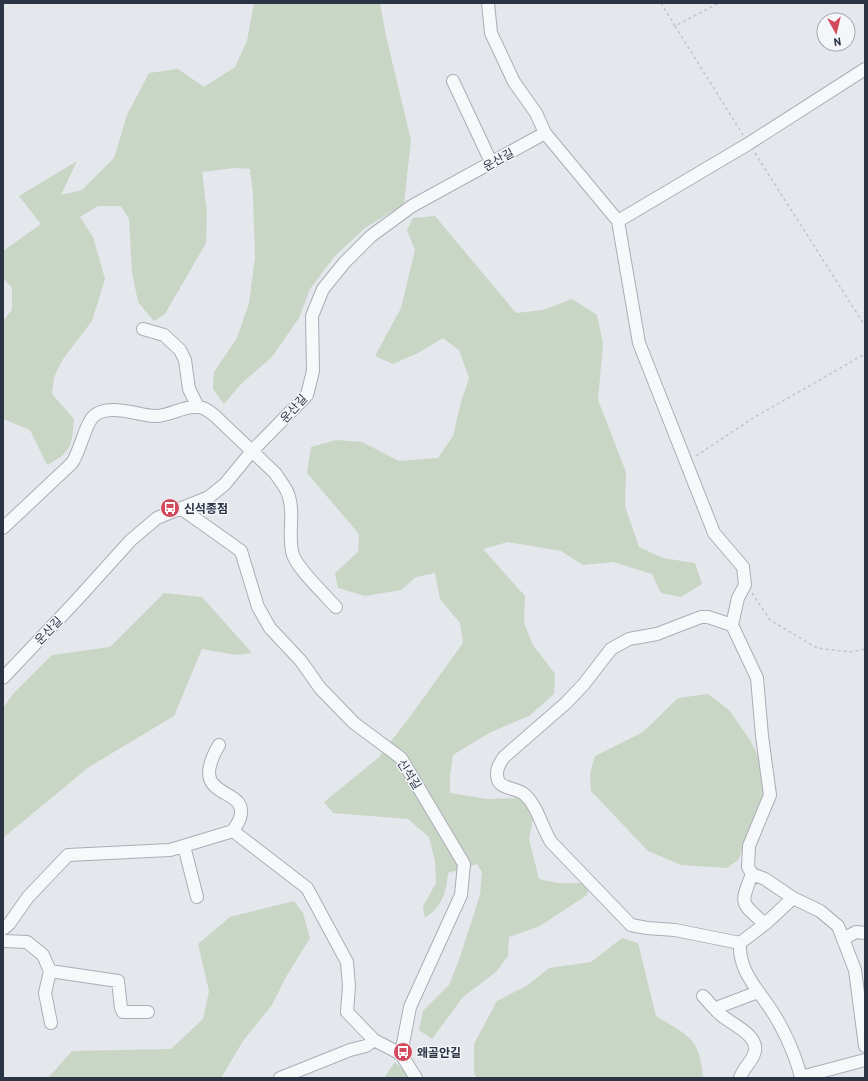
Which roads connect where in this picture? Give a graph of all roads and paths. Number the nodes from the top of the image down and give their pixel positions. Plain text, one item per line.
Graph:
1 (488, 3) edge
2 (661, 3) edge
3 (719, 3) edge
4 (676, 26) junction
5 (865, 69) edge
6 (453, 81) dead end
7 (545, 133) junction
8 (748, 144) junction
9 (491, 162) junction
10 (618, 221) junction
11 (865, 326) edge
12 (143, 328) dead end
13 (865, 354) edge
14 (198, 407) junction
15 (252, 451) junction
16 (687, 462) junction
17 (182, 508) junction
18 (3, 528) edge
19 (745, 585) junction
20 (336, 607) dead end
21 (732, 625) junction
22 (865, 649) edge
23 (3, 678) edge
24 (219, 746) dead end
25 (233, 831) junction
26 (184, 846) junction
27 (752, 874) junction
28 (197, 897) dead end
29 (793, 898) junction
30 (765, 924) junction
31 (3, 929) edge
32 (865, 934) edge
33 (843, 939) junction
34 (3, 942) edge
35 (740, 943) junction
36 (50, 972) junction
37 (758, 992) junction
38 (703, 996) dead end
39 (717, 1010) junction
40 (148, 1012) dead end
41 (51, 1023) dead end
42 (374, 1040) junction
43 (865, 1046) edge
44 (401, 1054) junction
45 (865, 1060) edge
46 (801, 1077) edge
47 (280, 1078) edge
48 (416, 1078) edge
49 (740, 1078) edge

1 - 7 street
2 - 4 path
3 - 4 path
4 - 8 path
5 - 8 street
6 - 9 street
7 - 9 street, 운산길
7 - 10 street
8 - 10 street
8 - 11 path
9 - 15 street, 운산길
10 - 16 street
12 - 14 street
13 - 16 path
14 - 15 street
14 - 18 street
15 - 17 street, 운산길
15 - 20 street
16 - 19 street
17 - 23 street, 운산길
17 - 44 street, 신석길
19 - 21 street
19 - 22 path
21 - 27 street
21 - 35 street
24 - 25 street
25 - 26 street
25 - 42 street
26 - 28 street
26 - 31 street
27 - 29 street
27 - 30 street
29 - 30 street
29 - 33 street
30 - 35 street
32 - 33 street
33 - 43 street
34 - 36 street
35 - 37 street
36 - 40 street
36 - 41 street
37 - 39 street
37 - 46 street
38 - 39 street
39 - 49 street
42 - 44 street
42 - 47 street
44 - 48 street
45 - 46 street

